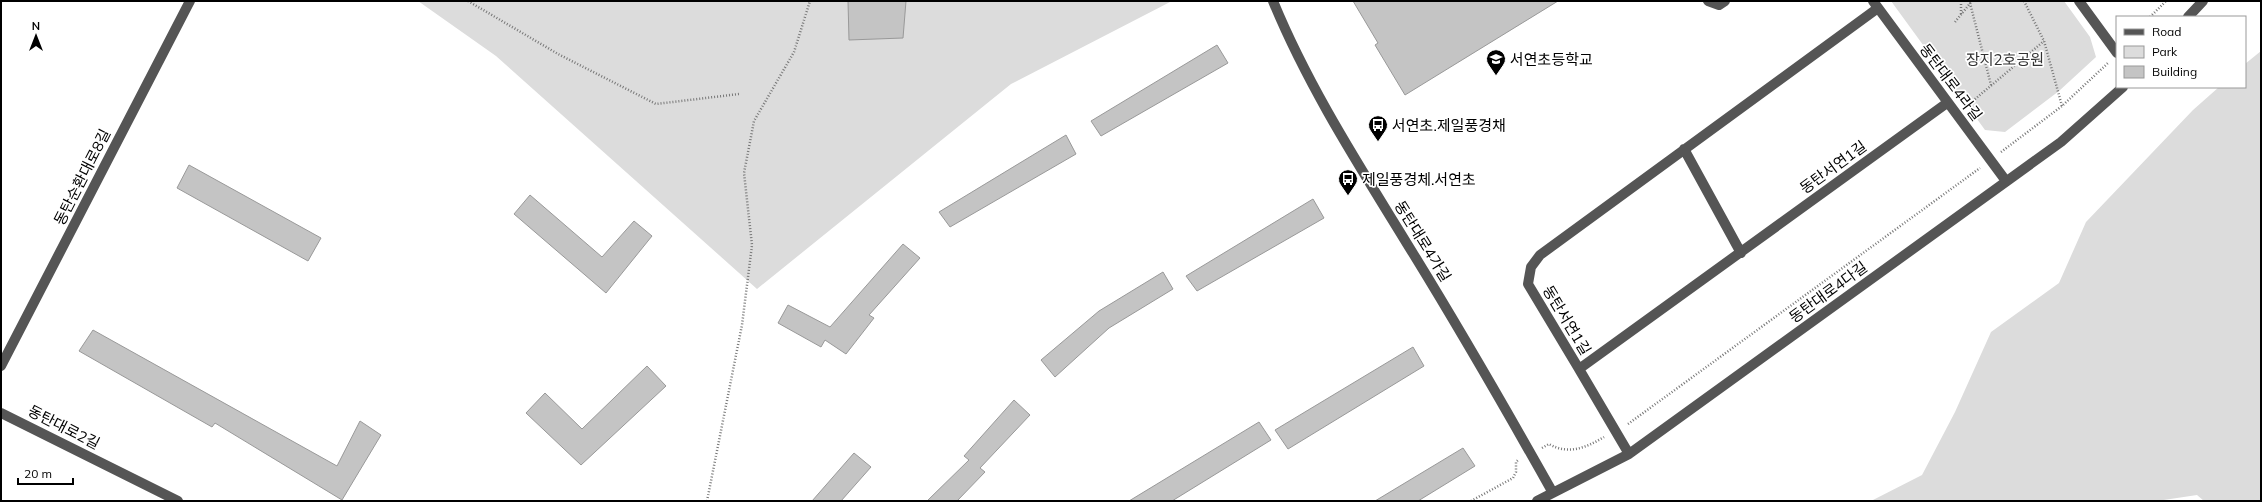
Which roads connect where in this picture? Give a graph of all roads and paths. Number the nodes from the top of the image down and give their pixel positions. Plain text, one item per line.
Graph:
1 (190, 1) edge
2 (468, 1) edge
3 (810, 1) edge
4 (1273, 1) edge
5 (1708, 1) edge
6 (1725, 1) edge
7 (1961, 1) edge
8 (2024, 1) edge
9 (2079, 1) edge
10 (2166, 1) edge
11 (2203, 1) edge
12 (1971, 2) edge
13 (1875, 5) edge
14 (1961, 14) junction
15 (2151, 16) edge
16 (2189, 16) edge
17 (1955, 22) dead end
18 (2044, 41) junction
19 (2116, 52) edge
20 (2105, 67) dead end
21 (1991, 85) junction
22 (2122, 88) edge
23 (739, 94) dead end
24 (1947, 103) junction
25 (2062, 106) junction
26 (1956, 114) junction
27 (2008, 146) dead end
28 (1684, 149) junction
29 (1975, 172) dead end
30 (2006, 181) junction
31 (1741, 253) junction
32 (1, 366) edge
33 (1579, 369) junction
34 (1, 413) edge
35 (1637, 418) dead end
36 (1596, 442) dead end
37 (1549, 444) dead end
38 (1629, 454) junction
39 (1516, 462) dead end
40 (1553, 493) junction
41 (178, 501) edge
42 (708, 501) edge
43 (1471, 501) edge
44 (1537, 501) edge

1 - 32 street, 동탄순환대로8길
2 - 23 path
3 - 42 path
4 - 40 street, 동탄대로4가길
5 - 6 street
7 - 14 path
8 - 18 path
9 - 19 street
10 - 15 path
11 - 16 street
12 - 14 path
12 - 21 path
13 - 24 street, 동탄대로4라길
13 - 28 street, 동탄서연1길
14 - 17 path
18 - 21 path
18 - 25 path
20 - 25 path
21 - 26 path
22 - 30 street, 동탄대로4다길
24 - 26 street, 동탄대로4라길
24 - 31 street, 동탄서연1길
25 - 27 path
26 - 30 street, 동탄대로4라길
28 - 31 street
28 - 33 street, 동탄서연1길
29 - 35 path
30 - 38 street, 동탄대로4다길
31 - 33 street, 동탄서연1길
33 - 38 street
34 - 41 street, 동탄대로2길
36 - 37 path
38 - 40 street, 동탄대로4다길
39 - 43 path
40 - 44 street, 동탄대로4다길

